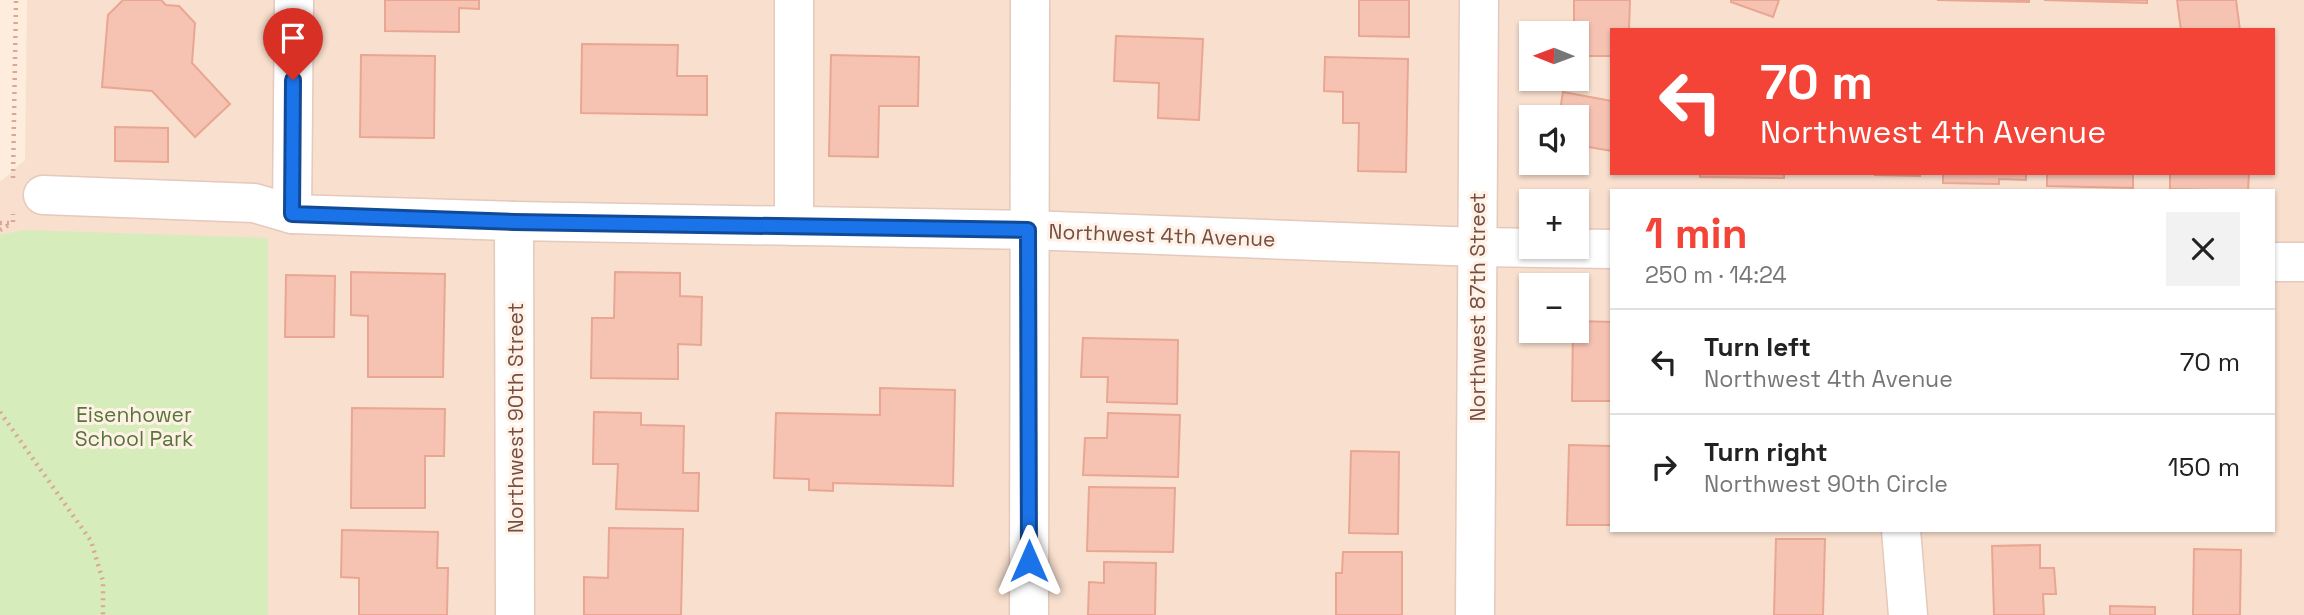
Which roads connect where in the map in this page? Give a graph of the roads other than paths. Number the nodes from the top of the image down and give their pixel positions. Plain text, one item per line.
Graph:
1 (294, 0) edge
2 (794, 0) edge
3 (1030, 0) edge
4 (1479, 0) edge
5 (23, 198) road end
6 (292, 214) junction
7 (514, 222) junction
8 (794, 226) junction
9 (1028, 230) junction
10 (1477, 247) junction
11 (1610, 249) edge
12 (2275, 262) edge
13 (2304, 262) edge
14 (1901, 532) edge
15 (515, 615) edge
16 (1029, 615) edge
17 (1475, 615) edge
18 (1908, 615) edge

1 - 6 street
2 - 8 street
3 - 9 street
4 - 10 street, Northwest 87th Street
5 - 6 street, Northwest 4th Avenue
6 - 7 street, Northwest 4th Avenue
7 - 8 street, Northwest 4th Avenue
7 - 15 street, Northwest 90th Street
8 - 9 street, Northwest 4th Avenue
9 - 10 street, Northwest 4th Avenue
9 - 16 street
10 - 11 street, Northwest 4th Avenue
10 - 17 street, Northwest 87th Street
12 - 13 street
14 - 18 street

